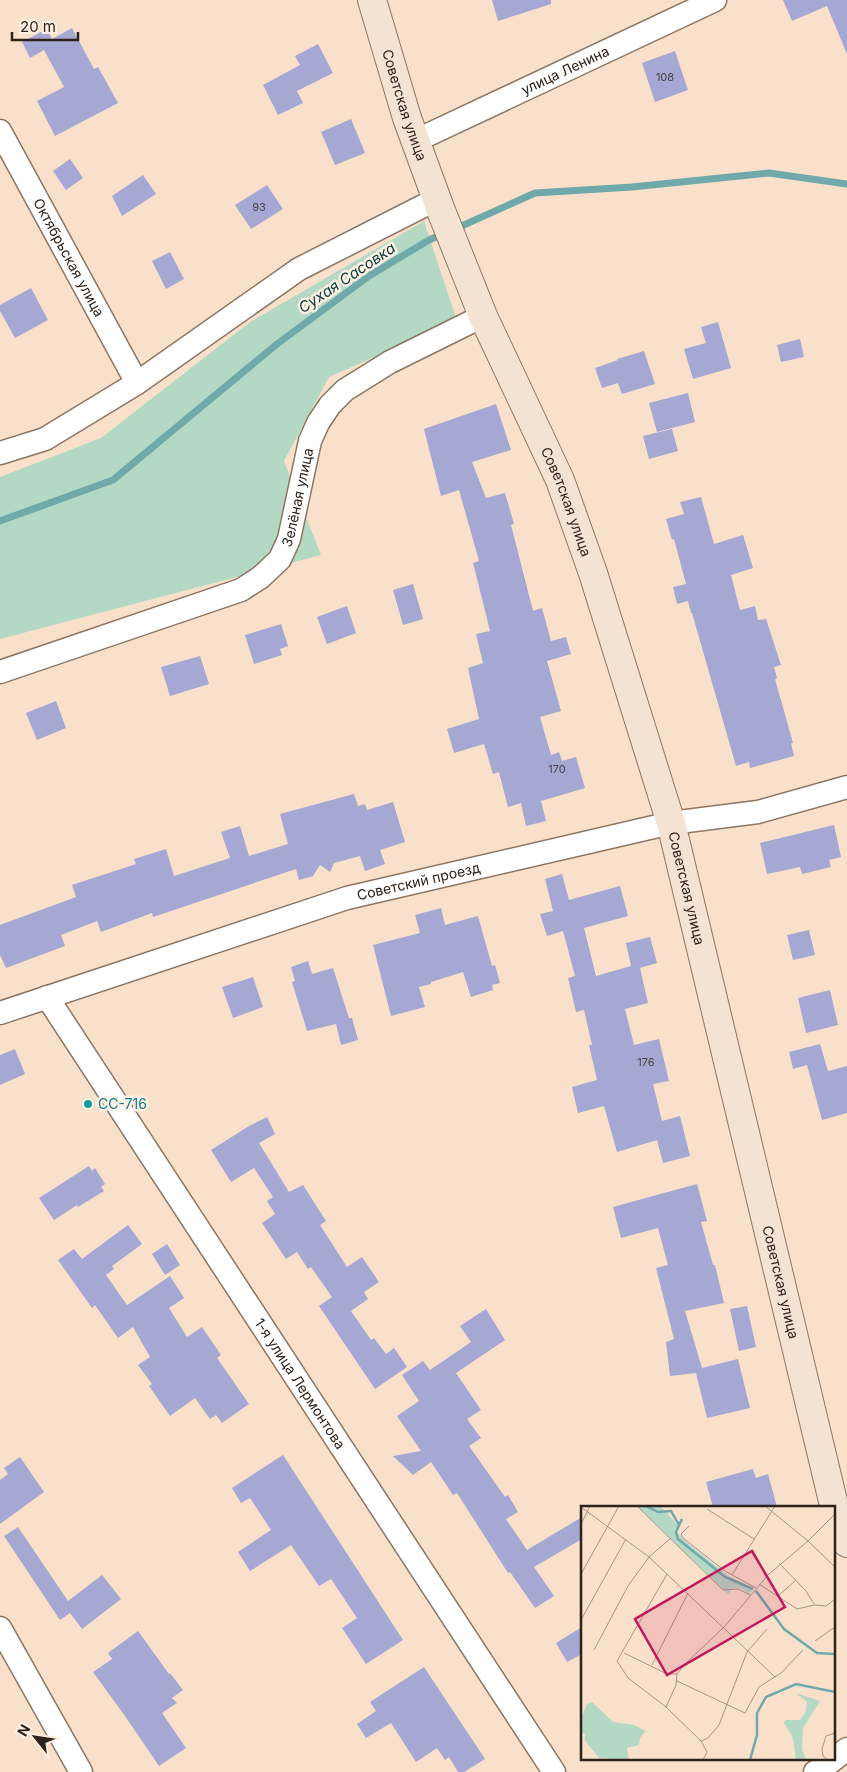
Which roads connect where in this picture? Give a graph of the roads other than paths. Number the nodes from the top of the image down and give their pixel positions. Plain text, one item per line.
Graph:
1 (372, 0) edge
2 (715, 0) edge
3 (671, 10) edge
4 (0, 131) edge
5 (414, 141) junction
6 (438, 204) junction
7 (483, 316) junction
8 (137, 383) junction
9 (0, 453) edge
10 (0, 672) edge
11 (847, 787) edge
12 (671, 823) junction
13 (47, 997) junction
14 (0, 1013) edge
15 (847, 1543) edge
16 (0, 1628) edge
17 (847, 1749) edge
18 (834, 1759) edge
19 (833, 1760) edge
20 (81, 1772) edge
21 (554, 1772) edge
22 (815, 1772) edge

1 - 5 street, Советская улица
2 - 3 street, улица Ленина
3 - 5 street, улица Ленина
4 - 8 street, Октябрьская улица
5 - 6 street, Советская улица
6 - 7 street, Советская улица
6 - 8 street
7 - 10 street, Зелёная улица
7 - 12 street, Советская улица
8 - 9 street
11 - 12 street, Советский проезд
12 - 13 street, Советский проезд
12 - 15 street, Советская улица
13 - 14 street, Советский проезд
13 - 21 street, 1-я улица Лермонтова
16 - 20 street
17 - 18 street
19 - 22 street

